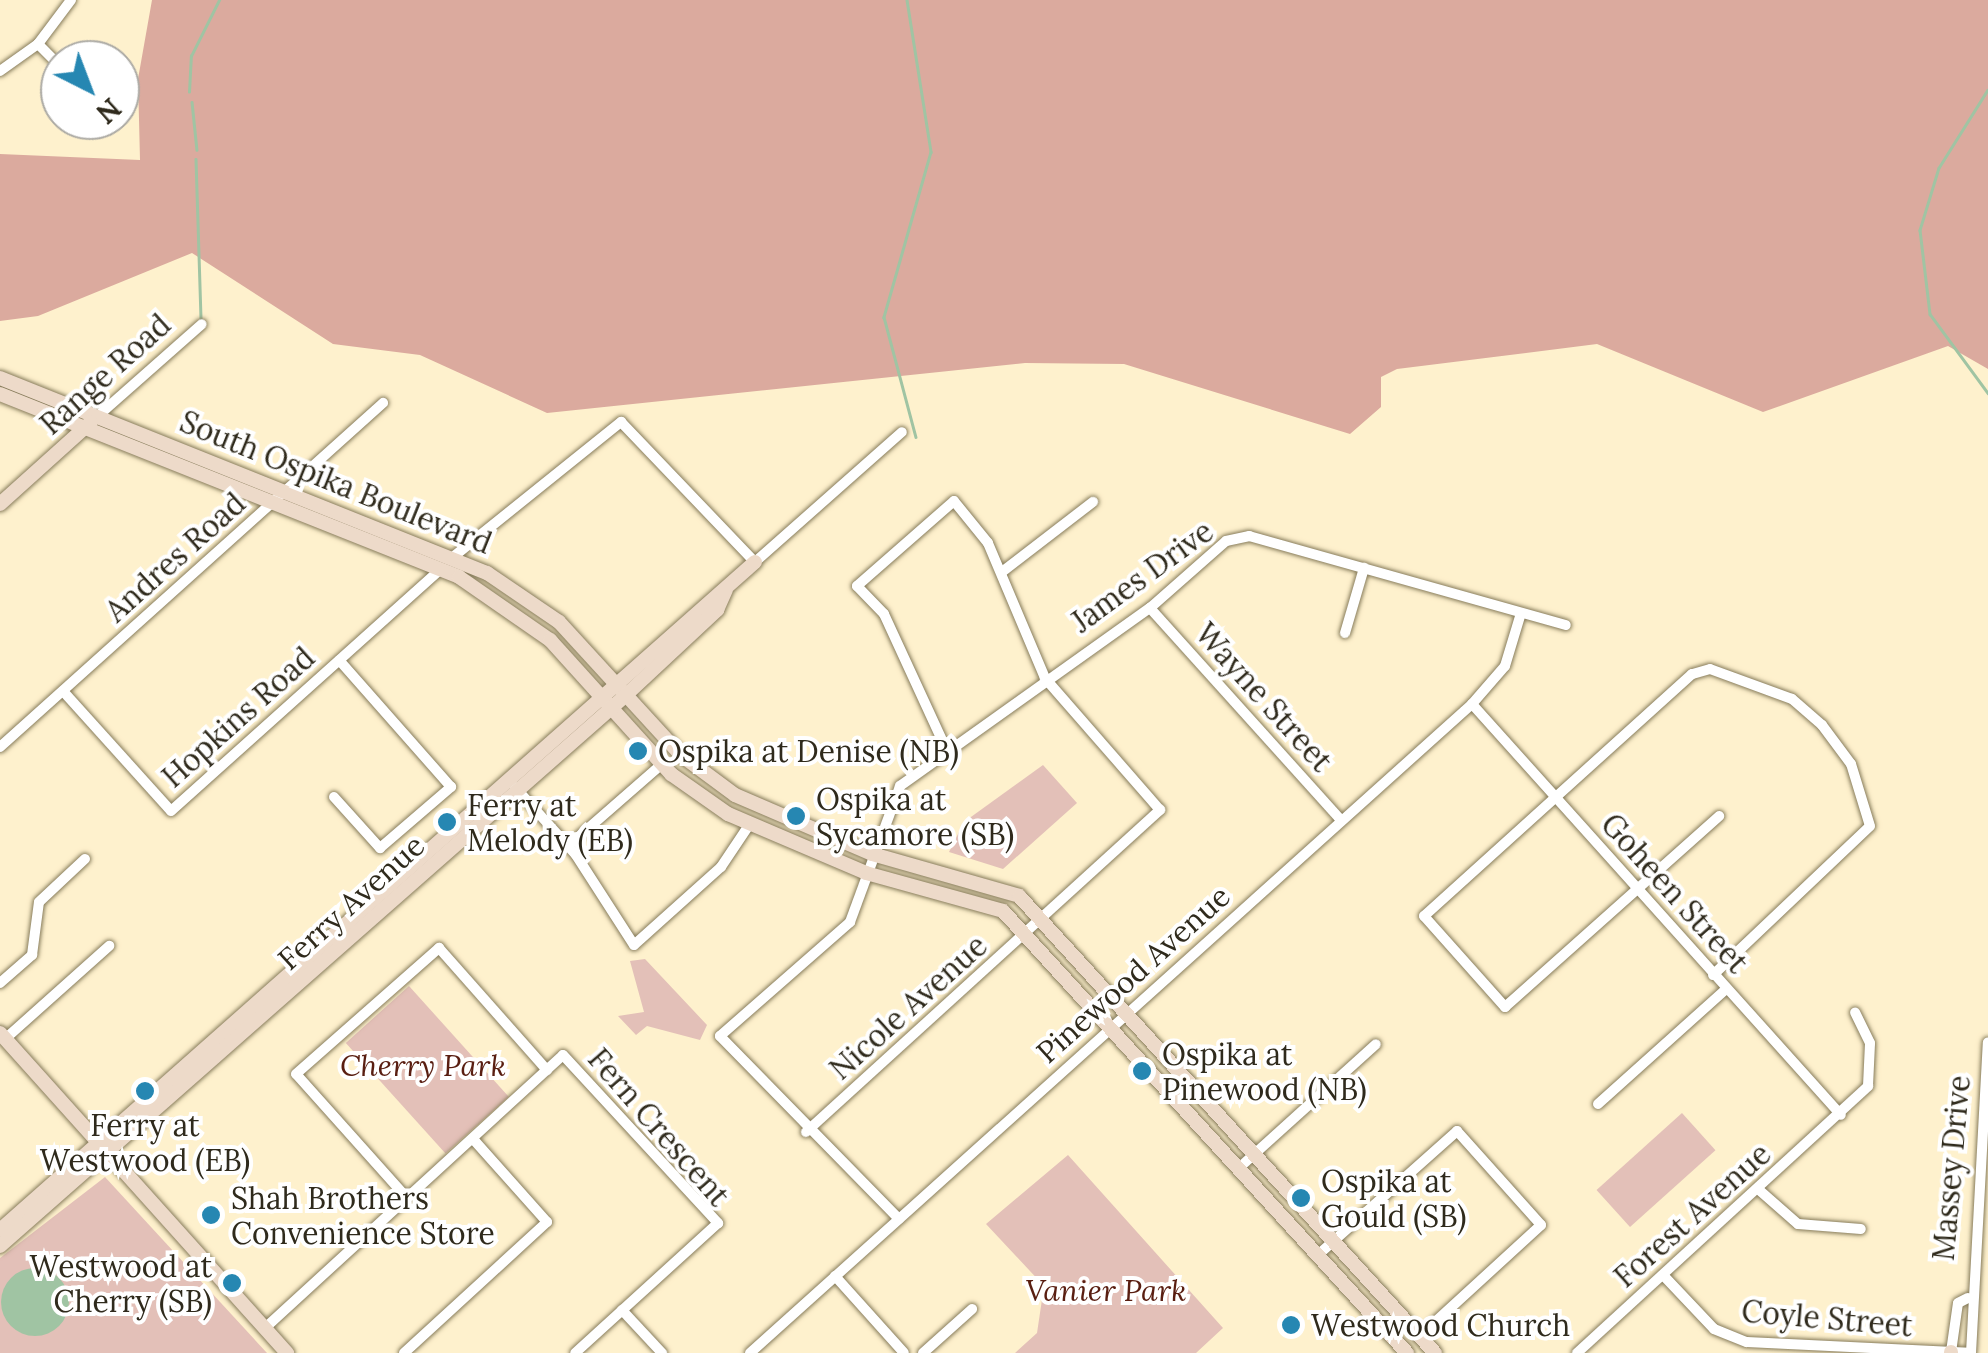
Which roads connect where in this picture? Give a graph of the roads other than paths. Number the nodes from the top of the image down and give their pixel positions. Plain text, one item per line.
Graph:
1 (71, 0) edge
2 (38, 44) joint
3 (0, 71) edge
4 (202, 324) dead end
5 (0, 378) edge
6 (0, 394) edge
7 (383, 403) dead end
8 (100, 415) junction
9 (86, 427) junction
10 (902, 432) dead end
11 (286, 490) junction
12 (273, 502) junction
13 (1092, 502) dead end
14 (0, 504) edge
15 (452, 558) junction
16 (755, 562) junction
17 (1364, 568) junction
18 (440, 570) junction
19 (1002, 572) junction
20 (1150, 608) junction
21 (1522, 613) junction
22 (1566, 625) dead end
23 (1345, 633) dead end
24 (339, 660) junction
25 (1045, 678) junction
26 (621, 689) junction
27 (63, 691) junction
28 (606, 702) junction
29 (1472, 704) junction
30 (0, 747) edge
31 (947, 751) junction
32 (662, 764) junction
33 (512, 784) junction
34 (1555, 796) junction
35 (334, 797) dead end
36 (1719, 816) dead end
37 (1340, 819) junction
38 (749, 825) junction
39 (568, 846) junction
40 (380, 848) joint
41 (872, 854) junction
42 (85, 859) dead end
43 (866, 873) junction
44 (1638, 889) junction
45 (1044, 919) junction
46 (1029, 932) junction
47 (110, 946) dead end
48 (1714, 975) junction
49 (0, 983) edge
50 (1726, 989) junction
51 (1128, 1011) junction
52 (1854, 1012) dead end
53 (1114, 1025) junction
54 (3, 1036) edge
55 (1988, 1042) edge
56 (1376, 1044) dead end
57 (547, 1070) junction
58 (1598, 1104) dead end
59 (1841, 1115) junction
60 (806, 1132) junction
61 (472, 1139) junction
62 (105, 1150) junction
63 (1256, 1153) junction
64 (1240, 1167) junction
65 (1758, 1188) junction
66 (407, 1198) junction
67 (899, 1219) junction
68 (1861, 1229) dead end
69 (0, 1230) edge
70 (1334, 1240) junction
71 (0, 1246) edge
72 (1318, 1254) junction
73 (1663, 1275) junction
74 (835, 1276) junction
75 (1968, 1298) junction
76 (972, 1309) dead end
77 (622, 1310) junction
78 (264, 1328) junction
79 (1420, 1336) junction
80 (1857, 1351) edge
81 (1951, 1352) edge
82 (287, 1353) edge
83 (404, 1353) edge
84 (575, 1353) edge
85 (662, 1353) edge
86 (750, 1353) edge
87 (904, 1353) edge
88 (923, 1353) edge
89 (1408, 1353) edge
90 (1436, 1353) edge
91 (1577, 1353) edge
92 (1970, 1353) edge

1 - 2 street
2 - 3 street
4 - 8 street, Range Road
5 - 8 main road, South Ospika Boulevard
6 - 9 main road, South Ospika Boulevard
7 - 11 street, Andres Road
8 - 9 main road, Range Road
8 - 11 main road, South Ospika Boulevard
9 - 12 main road, South Ospika Boulevard
9 - 14 main road, Range Road
10 - 16 street, Ferry Avenue
11 - 12 street, Andres Road
11 - 15 main road, South Ospika Boulevard
12 - 18 main road, South Ospika Boulevard
12 - 27 street, Andres Road
13 - 19 street
15 - 16 street
15 - 26 main road, South Ospika Boulevard
16 - 26 main road, Ferry Avenue
17 - 20 street, James Drive
17 - 21 street, James Drive
17 - 23 street
18 - 24 street, Hopkins Road
18 - 28 main road, South Ospika Boulevard
19 - 25 street
19 - 31 street
20 - 25 street, James Drive
20 - 37 street, Wayne Street
21 - 22 street, James Drive
21 - 29 street, Pinewood Avenue
24 - 27 street, Hopkins Road
24 - 40 street, Hopkins Road
25 - 31 street, James Drive
25 - 45 street, Nicole Avenue
26 - 28 main road, Ferry Avenue
26 - 41 main road, South Ospika Boulevard
27 - 30 street, Andres Road
28 - 32 main road, South Ospika Boulevard
28 - 33 main road, Ferry Avenue
29 - 34 street, Goheen Street
29 - 37 street, Pinewood Avenue
31 - 41 street, James Drive
32 - 38 main road, South Ospika Boulevard
32 - 39 street
33 - 39 street
33 - 62 main road, Ferry Avenue
34 - 44 street, Goheen Street
34 - 44 street
34 - 48 street
35 - 40 street, Ferry Avenue
36 - 44 street
37 - 51 street, Pinewood Avenue
38 - 39 street
38 - 43 main road, South Ospika Boulevard
41 - 43 street, James Drive
41 - 45 main road, South Ospika Boulevard
42 - 49 street
43 - 46 main road, South Ospika Boulevard
43 - 60 street, James Drive
44 - 48 street, Goheen Street
45 - 46 street, Nicole Avenue
45 - 51 main road, South Ospika Boulevard
46 - 53 main road, South Ospika Boulevard
46 - 60 street, Nicole Avenue
47 - 54 street
48 - 50 street, Goheen Street
50 - 58 street
50 - 59 street, Goheen Street
51 - 53 street, Pinewood Avenue
51 - 63 main road, South Ospika Boulevard
52 - 59 street, Forest Avenue
53 - 64 main road, South Ospika Boulevard
53 - 67 street, Pinewood Avenue
54 - 62 main road
55 - 75 street, Massey Drive
56 - 63 street
57 - 61 street
57 - 66 street
57 - 77 street, Fern Crescent
59 - 65 street, Forest Avenue
60 - 67 street
61 - 66 street
61 - 83 street
62 - 69 main road, Ferry Avenue
62 - 71 main road, Ferry Avenue
62 - 78 main road
63 - 64 street
63 - 70 main road, South Ospika Boulevard
64 - 72 main road, South Ospika Boulevard
65 - 68 street
65 - 73 street, Forest Avenue
66 - 78 street
67 - 74 street, Pinewood Avenue
70 - 72 street
70 - 79 main road, South Ospika Boulevard
70 - 79 street
72 - 89 main road, South Ospika Boulevard
73 - 80 street, Coyle Street
73 - 91 street, Forest Avenue
74 - 86 street, Pinewood Avenue
74 - 87 street
75 - 81 street, Massey Drive
75 - 92 street, Massey Drive
76 - 88 street
77 - 84 street, Fern Crescent
77 - 85 street
78 - 82 main road
79 - 90 main road, South Ospika Boulevard
80 - 81 street, Coyle Street
81 - 92 street, Coyle Street

